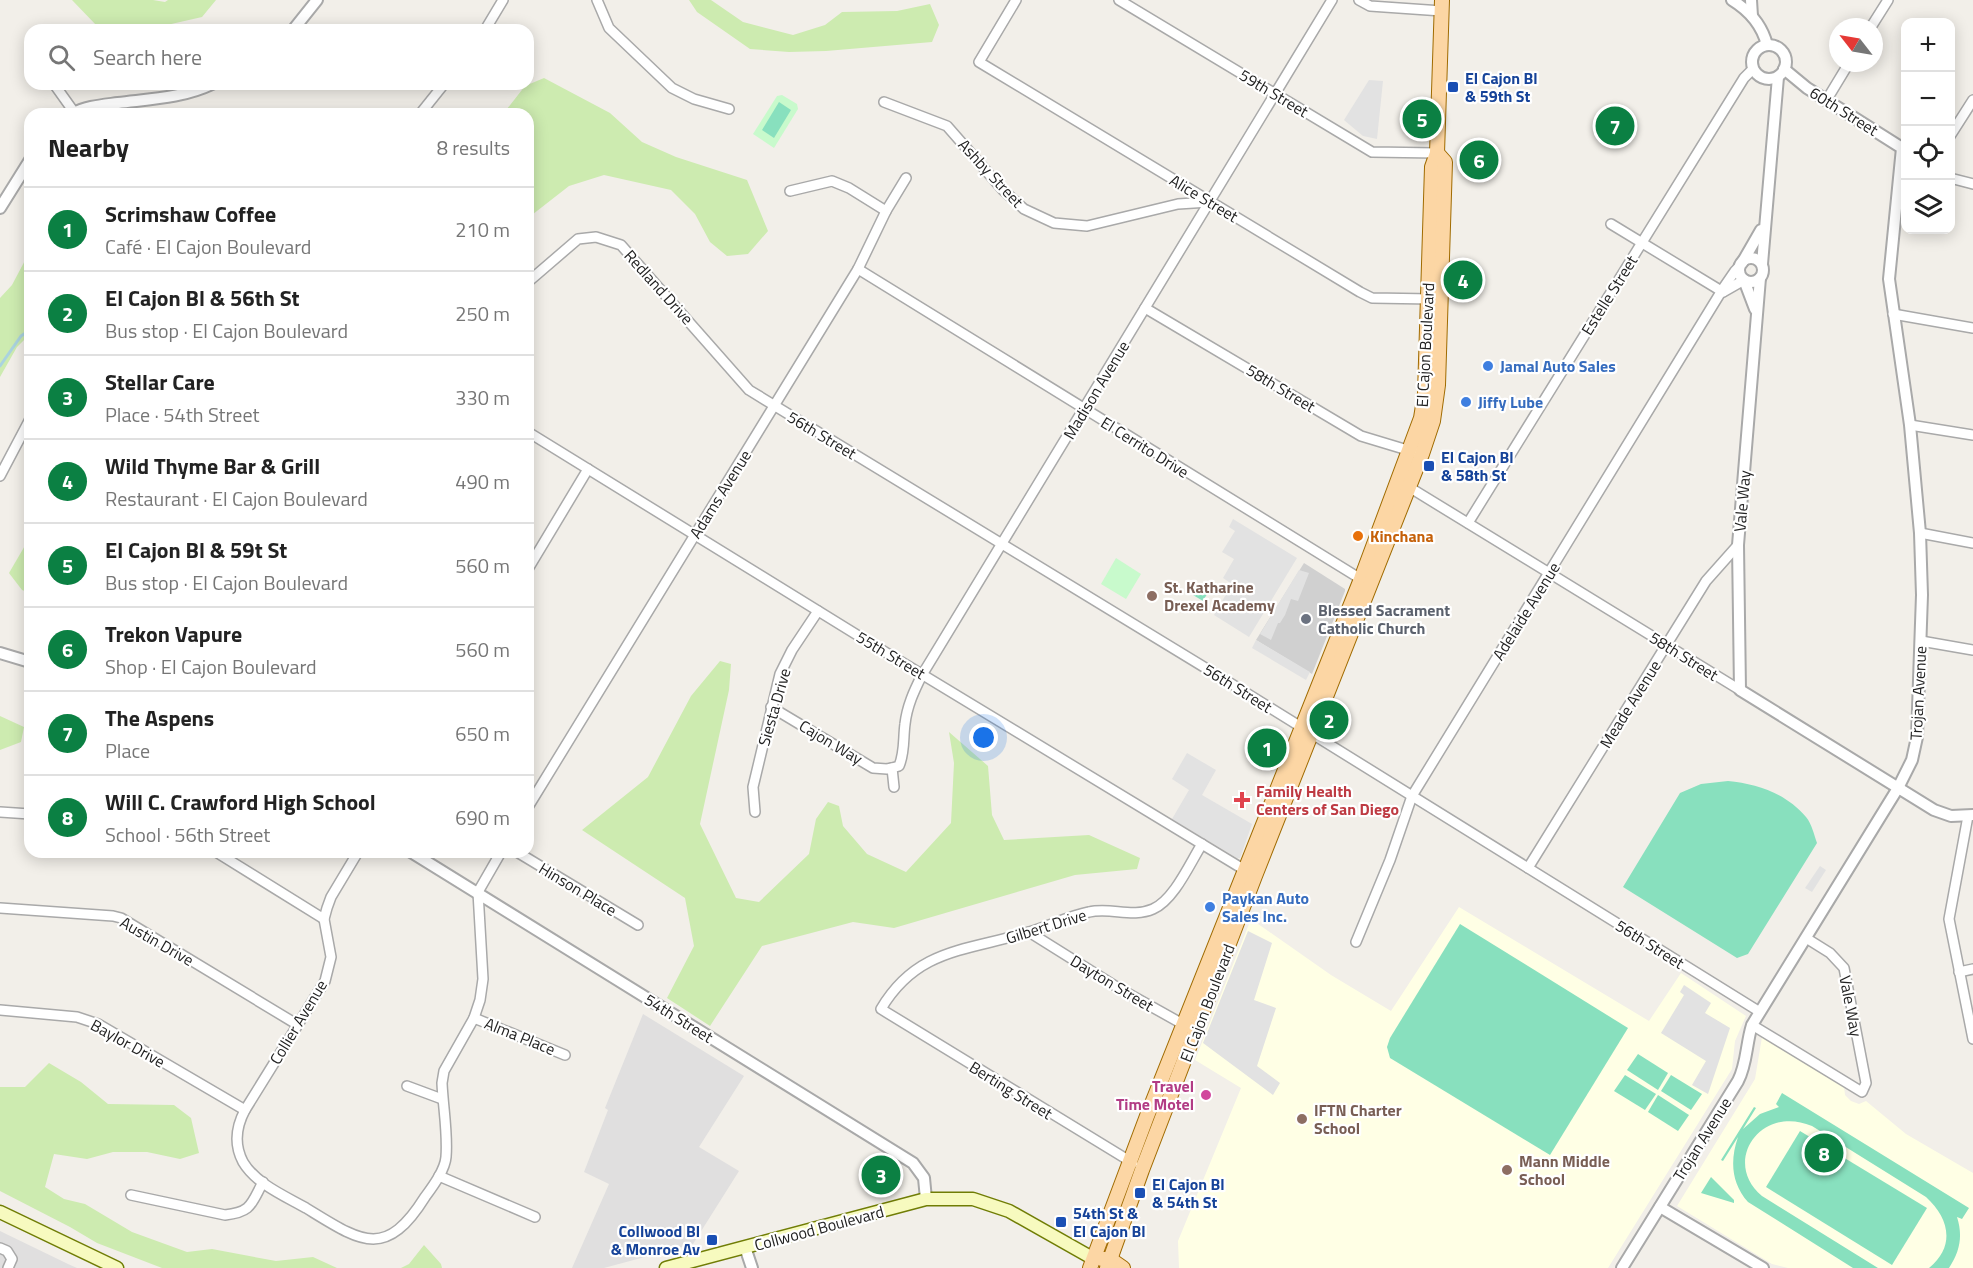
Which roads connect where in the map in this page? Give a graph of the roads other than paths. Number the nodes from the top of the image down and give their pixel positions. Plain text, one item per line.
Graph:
1 (317, 0) edge
2 (503, 0) edge
3 (597, 0) edge
4 (1016, 0) edge
5 (1119, 0) edge
6 (1332, 0) edge
7 (1359, 0) edge
8 (1732, 0) edge
9 (1751, 0) edge
10 (1888, 0) edge
11 (1442, 6) edge
12 (1752, 16) junction
13 (1877, 18) edge
14 (298, 24) edge
15 (489, 24) edge
16 (1767, 45) junction
17 (1753, 69) junction
18 (1844, 72) edge
19 (1781, 73) junction
20 (58, 90) edge
21 (199, 90) edge
22 (439, 90) edge
23 (1275, 94) junction
24 (1973, 100) edge
25 (1826, 101) junction
26 (884, 102) dead end
27 (70, 108) edge
28 (89, 108) edge
29 (425, 108) edge
30 (729, 110) dead end
31 (1955, 128) edge
32 (1901, 147) edge
33 (1437, 153) junction
34 (24, 170) edge
35 (1901, 175) edge
36 (906, 178) dead end
37 (1955, 179) edge
38 (1973, 184) edge
39 (790, 191) dead end
40 (1209, 202) junction
41 (0, 208) edge
42 (886, 211) junction
43 (1611, 224) dead end
44 (1764, 225) junction
45 (1642, 243) junction
46 (1741, 264) junction
47 (1761, 264) junction
48 (858, 269) junction
49 (534, 277) edge
50 (1760, 278) junction
51 (1744, 280) junction
52 (1723, 292) junction
53 (1435, 299) junction
54 (1145, 308) junction
55 (1756, 312) junction
56 (1893, 314) junction
57 (1973, 328) edge
58 (774, 406) junction
59 (1085, 409) junction
60 (1910, 425) junction
61 (24, 431) edge
62 (1973, 435) edge
63 (534, 436) edge
64 (1416, 452) junction
65 (588, 469) junction
66 (0, 476) edge
67 (1404, 484) junction
68 (1468, 523) junction
69 (1920, 533) junction
70 (695, 535) junction
71 (1002, 543) junction
72 (1973, 543) edge
73 (1738, 545) junction
74 (534, 559) edge
75 (1549, 573) junction
76 (1366, 583) junction
77 (818, 611) junction
78 (1921, 641) junction
79 (1666, 645) junction
80 (1973, 650) edge
81 (0, 653) edge
82 (24, 660) edge
83 (922, 675) junction
84 (1740, 690) junction
85 (771, 707) junction
86 (1306, 730) junction
87 (892, 768) junction
88 (894, 787) dead end
89 (1898, 788) junction
90 (1412, 796) junction
91 (534, 797) edge
92 (0, 812) edge
93 (755, 812) dead end
94 (24, 814) edge
95 (1970, 815) edge
96 (1202, 844) junction
97 (226, 858) edge
98 (354, 858) edge
99 (421, 858) edge
100 (498, 858) edge
101 (527, 858) edge
102 (1528, 868) junction
103 (1250, 873) junction
104 (478, 892) junction
105 (0, 908) edge
106 (324, 919) junction
107 (638, 925) dead end
108 (1029, 932) junction
109 (1806, 938) junction
110 (1356, 942) dead end
111 (1973, 969) edge
112 (1959, 972) junction
113 (0, 1010) edge
114 (881, 1010) joint
115 (1760, 1012) junction
116 (474, 1018) junction
117 (298, 1025) junction
118 (1752, 1025) junction
119 (1189, 1028) junction
120 (1973, 1040) edge
121 (565, 1055) dead end
122 (407, 1086) dead end
123 (442, 1099) junction
124 (245, 1110) junction
125 (1136, 1166) junction
126 (439, 1176) junction
127 (263, 1182) junction
128 (131, 1195) dead end
129 (927, 1199) junction
130 (1660, 1207) junction
131 (0, 1212) edge
132 (535, 1217) dead end
133 (745, 1247) junction
134 (0, 1248) edge
135 (1100, 1264) edge
136 (8, 1268) edge
137 (117, 1268) edge
138 (666, 1268) edge
139 (752, 1268) edge
140 (1123, 1268) edge
141 (1622, 1268) edge
142 (1763, 1268) edge

1 - 14 street
2 - 15 street
3 - 30 street
4 - 40 street, Alice Street
5 - 23 street, 59th Street
6 - 23 street, Madison Avenue
7 - 11 street
8 - 12 street, 60th Street
9 - 12 street
10 - 13 street
11 - 33 main road, El Cajon Boulevard
12 - 16 street, 60th Street
16 - 17 street
16 - 19 street, 60th Street
17 - 19 street, 60th Street
17 - 45 street, Estelle Street
18 - 25 street
19 - 25 street, 60th Street
19 - 44 street, Vale Way
20 - 27 street
21 - 28 street
22 - 29 street
23 - 33 street, 59th Street
23 - 40 street, Madison Avenue
24 - 31 street
25 - 32 street, 60th Street
26 - 40 street, Ashby Street
33 - 53 main road, El Cajon Boulevard
34 - 41 street
35 - 56 street, Trojan Avenue
36 - 42 street, Adams Avenue
37 - 38 street
39 - 42 street
40 - 53 street, Alice Street
40 - 54 street, Madison Avenue
42 - 48 street, Adams Avenue
43 - 45 street
44 - 46 street, Vale Way
44 - 47 street, Vale Way
45 - 52 street
45 - 68 street, Estelle Street
46 - 47 street
46 - 51 street, Vale Way
46 - 52 street, Adelaide Avenue
47 - 50 street, Vale Way
48 - 58 street, Adams Avenue
48 - 59 street, El Cerrito Drive
49 - 58 street, Redland Drive
50 - 51 street
50 - 55 street, Vale Way
51 - 52 street, Adelaide Avenue
51 - 55 street, Vale Way
52 - 75 street, Adelaide Avenue
53 - 64 main road, El Cajon Boulevard
54 - 59 street, Madison Avenue
54 - 64 street, 58th Street
55 - 73 street, Vale Way
56 - 57 street
56 - 60 street, Trojan Avenue
58 - 70 street, Adams Avenue
58 - 71 street, 56th Street
59 - 71 street, Madison Avenue
59 - 76 street, El Cerrito Drive
60 - 62 street
60 - 69 street, Trojan Avenue
61 - 66 street
63 - 65 street, 55th Street
64 - 67 main road, El Cajon Boulevard
65 - 70 street, 55th Street
65 - 74 street
67 - 68 street, 58th Street
67 - 76 main road, El Cajon Boulevard
68 - 75 street, 58th Street
69 - 72 street
69 - 78 street, Trojan Avenue
70 - 77 street, 55th Street
70 - 91 street, Adams Avenue
71 - 83 street, Madison Avenue
71 - 86 street, 56th Street
73 - 79 street, Meade Avenue
73 - 84 street, Vale Way
75 - 79 street, 58th Street
75 - 90 street, Adelaide Avenue
76 - 86 main road, El Cajon Boulevard
77 - 83 street, 55th Street
77 - 85 street, Siesta Drive
78 - 80 street
78 - 89 street, Trojan Avenue
79 - 84 street, 58th Street
79 - 102 street, Meade Avenue
81 - 82 street
83 - 87 street, Madison Avenue
83 - 96 street, 55th Street
84 - 89 street, 58th Street
85 - 87 street, Cajon Way
85 - 93 street, Siesta Drive
86 - 90 street, 56th Street
86 - 103 main road, El Cajon Boulevard
87 - 88 street
89 - 95 street, 58th Street
89 - 109 street, Trojan Avenue
90 - 102 street, 56th Street
90 - 110 street, Adelaide Avenue
92 - 94 street
95 - 112 street
96 - 103 street, 55th Street
96 - 108 street, Gilbert Drive
97 - 106 street
98 - 106 street
99 - 104 street, 54th Street
100 - 104 street
101 - 107 street, Hinson Place
102 - 115 street, 56th Street
103 - 119 main road, El Cajon Boulevard
104 - 116 street
104 - 129 street, 54th Street
105 - 117 street, Austin Drive
106 - 117 street, Collier Avenue
108 - 114 street, Gilbert Drive
108 - 119 street, Dayton Street
109 - 115 street, Trojan Avenue
109 - 118 street, Vale Way
111 - 112 street
112 - 120 street
113 - 124 street, Baylor Drive
114 - 125 street, Berting Street
115 - 118 street, Trojan Avenue
116 - 121 street, Alma Place
116 - 123 street
117 - 124 street, Collier Avenue
118 - 130 street, Trojan Avenue
119 - 125 main road, El Cajon Boulevard
122 - 123 street
123 - 126 street
124 - 127 street, Collier Avenue
125 - 135 main road, El Cajon Boulevard
126 - 127 street
126 - 132 street
127 - 128 street
129 - 133 main road, Collwood Boulevard
129 - 135 main road, Collwood Boulevard
130 - 141 street, Trojan Avenue
130 - 142 street
131 - 137 main road
133 - 138 main road, Collwood Boulevard
133 - 139 street
134 - 136 street
135 - 140 main road

